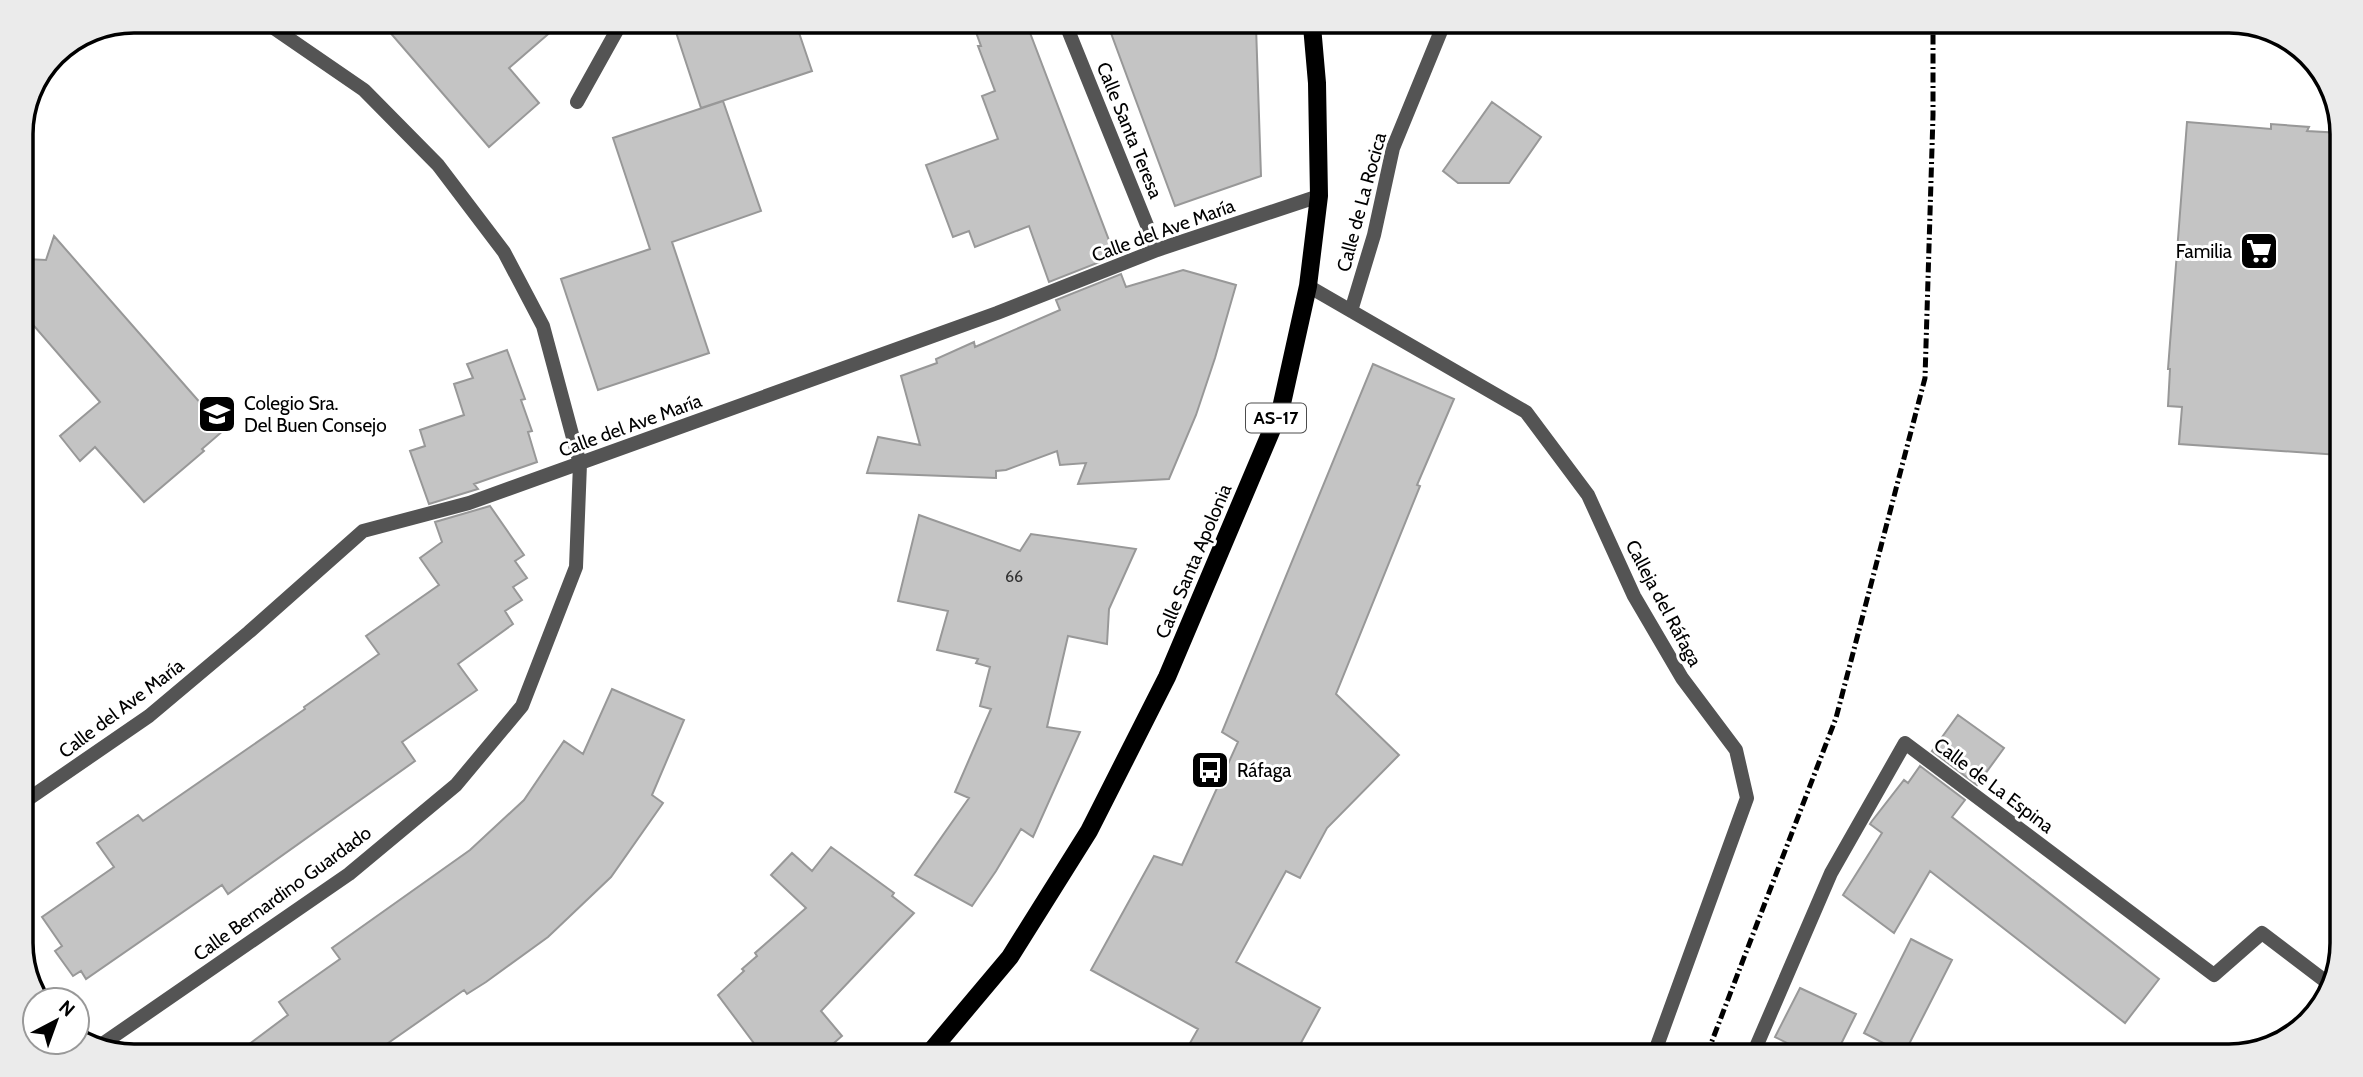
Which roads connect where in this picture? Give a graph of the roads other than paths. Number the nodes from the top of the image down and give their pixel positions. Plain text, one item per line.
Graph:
1 (281, 33) edge
2 (615, 33) edge
3 (1069, 33) edge
4 (1313, 33) edge
5 (1440, 33) edge
6 (577, 102) dead end
7 (1319, 196) junction
8 (1157, 250) junction
9 (1308, 286) junction
10 (1351, 311) junction
11 (580, 464) junction
12 (33, 796) edge
13 (2323, 979) edge
14 (108, 1040) edge
15 (937, 1044) edge
16 (1658, 1044) edge
17 (1757, 1044) edge

1 - 11 street, Calle Bernardino Guardado
2 - 6 street
3 - 8 street, Calle Santa Teresa
4 - 7 main road, Calle Santa Apolonia / AS-17
5 - 10 street, Calle de La Rocica
7 - 8 street, Calle del Ave María
7 - 9 main road, Calle Santa Apolonia / AS-17
8 - 11 street, Calle del Ave María
9 - 10 street, Calleja del Ráfaga
9 - 15 main road, Calle Santa Apolonia / AS-17
10 - 16 street, Calleja del Ráfaga
11 - 12 street, Calle del Ave María
11 - 14 street, Calle Bernardino Guardado
13 - 17 street, Calle de La Espina

